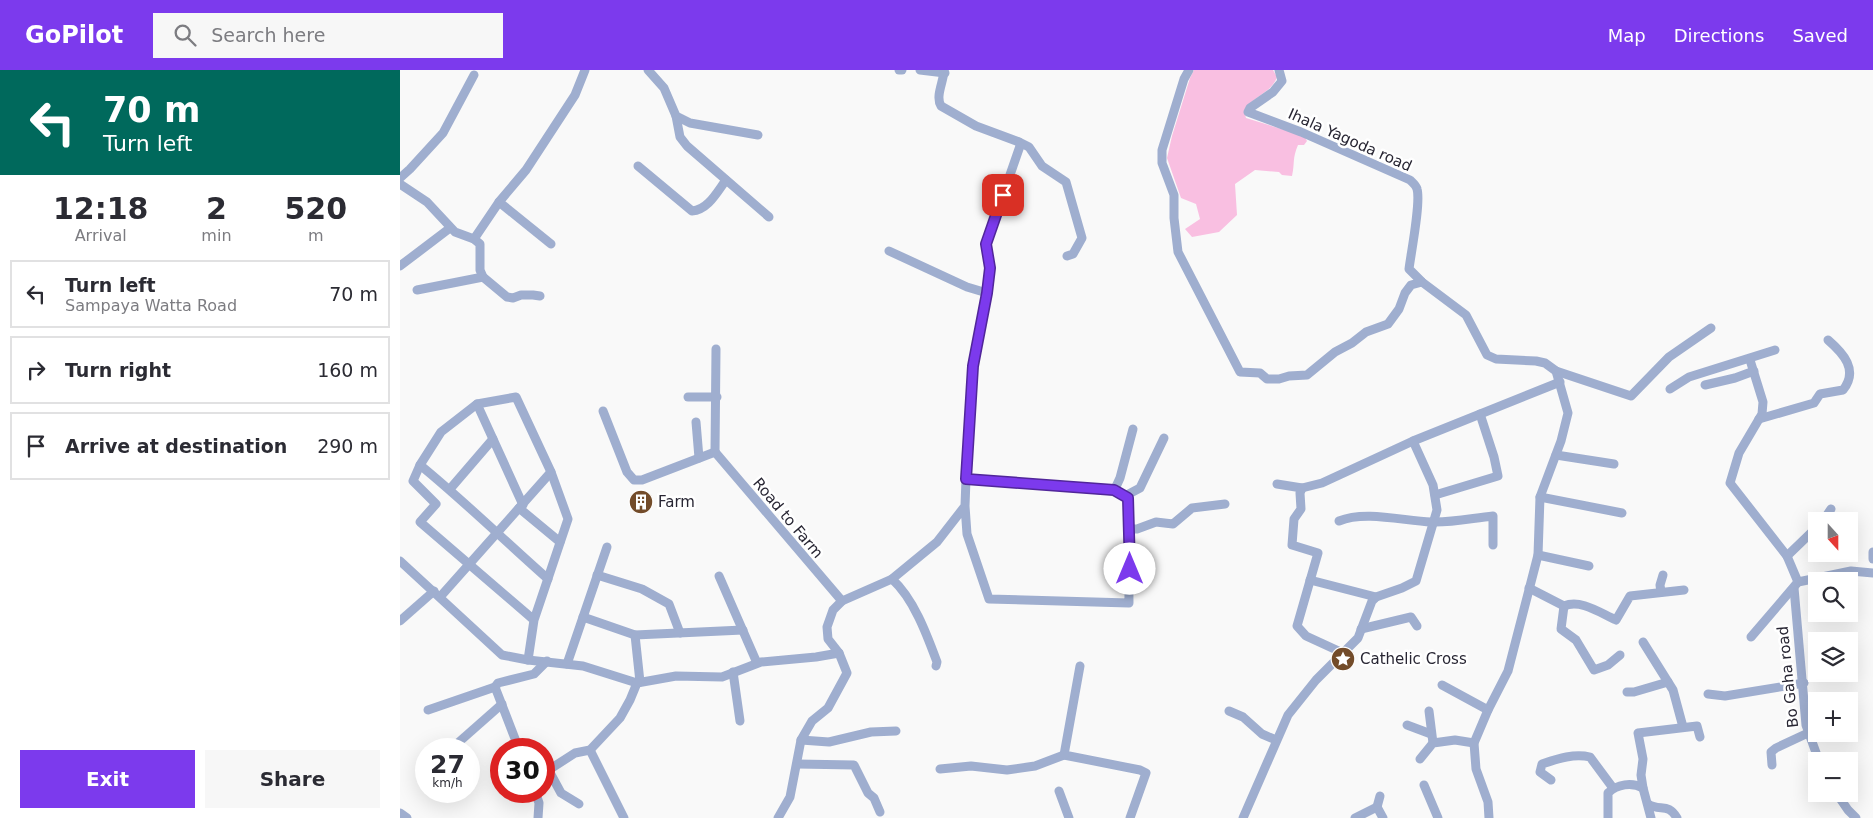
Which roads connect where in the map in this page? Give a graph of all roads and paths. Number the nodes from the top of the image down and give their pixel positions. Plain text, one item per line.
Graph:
1 (585, 70) edge
2 (648, 70) edge
3 (920, 70) edge
4 (1189, 70) edge
5 (1279, 70) edge
6 (944, 71) edge
7 (474, 75) dead end
8 (676, 116) junction
9 (758, 135) dead end
10 (1019, 142) junction
11 (638, 166) dead end
12 (400, 178) edge
13 (726, 180) junction
14 (402, 188) edge
15 (499, 202) junction
16 (769, 217) dead end
17 (450, 228) junction
18 (474, 239) junction
19 (551, 244) dead end
20 (889, 251) dead end
21 (1067, 256) dead end
22 (400, 266) edge
23 (483, 277) junction
24 (1422, 282) junction
25 (417, 290) dead end
26 (987, 293) junction
27 (540, 296) dead end
28 (1711, 328) dead end
29 (1828, 340) dead end
30 (716, 350) dead end
31 (1775, 350) dead end
32 (1750, 360) junction
33 (1556, 371) junction
34 (1754, 371) junction
35 (1560, 382) junction
36 (1705, 385) dead end
37 (1670, 389) dead end
38 (688, 396) dead end
39 (717, 397) junction
40 (477, 404) junction
41 (603, 412) dead end
42 (1480, 414) junction
43 (1759, 418) junction
44 (696, 422) dead end
45 (1133, 429) dead end
46 (1164, 438) dead end
47 (492, 439) junction
48 (1413, 441) junction
49 (714, 452) junction
50 (1556, 455) junction
51 (699, 458) junction
52 (1614, 464) dead end
53 (420, 465) junction
54 (551, 472) junction
55 (966, 479) junction
56 (1277, 484) dead end
57 (1302, 488) junction
58 (450, 489) junction
59 (1114, 490) junction
60 (1434, 495) junction
61 (1125, 496) junction
62 (1540, 497) junction
63 (1225, 504) dead end
64 (965, 506) junction
65 (521, 507) junction
66 (1831, 509) dead end
67 (1829, 512) edge
68 (1622, 514) dead end
69 (1340, 521) dead end
70 (1434, 522) junction
71 (1130, 529) junction
72 (496, 533) junction
73 (1808, 536) edge
74 (560, 542) junction
75 (1493, 545) dead end
76 (606, 547) dead end
77 (1873, 552) edge
78 (1538, 555) junction
79 (1787, 556) junction
80 (1873, 559) edge
81 (400, 561) edge
82 (469, 566) junction
83 (1588, 566) dead end
84 (1873, 573) edge
85 (597, 575) junction
86 (1663, 575) dead end
87 (719, 576) dead end
88 (548, 579) junction
89 (892, 579) junction
90 (1310, 580) junction
91 (1796, 585) junction
92 (1529, 588) junction
93 (1684, 590) dead end
94 (1661, 592) junction
95 (437, 594) junction
96 (1376, 596) junction
97 (842, 601) junction
98 (1564, 606) junction
99 (583, 617) junction
100 (534, 620) junction
101 (400, 621) edge
102 (1417, 626) dead end
103 (1361, 628) junction
104 (743, 630) junction
105 (680, 633) junction
106 (635, 635) junction
107 (1751, 637) dead end
108 (1643, 642) dead end
109 (839, 653) junction
110 (1343, 653) junction
111 (1620, 655) dead end
112 (528, 660) junction
113 (547, 661) junction
114 (758, 663) junction
115 (567, 664) junction
116 (936, 666) dead end
117 (1080, 666) dead end
118 (733, 672) junction
119 (638, 682) junction
120 (1668, 682) junction
121 (1804, 683) junction
122 (1442, 685) dead end
123 (495, 687) junction
124 (1627, 692) dead end
125 (1708, 694) dead end
126 (502, 704) junction
127 (428, 710) dead end
128 (1488, 710) junction
129 (1229, 711) dead end
130 (1429, 711) dead end
131 (740, 721) dead end
132 (1407, 725) dead end
133 (1683, 728) junction
134 (896, 731) dead end
135 (1808, 733) joint
136 (1431, 734) junction
137 (1700, 737) dead end
138 (464, 738) edge
139 (515, 738) edge
140 (801, 740) junction
141 (1276, 740) junction
142 (1433, 743) junction
143 (1474, 743) junction
144 (590, 750) junction
145 (1064, 755) junction
146 (1420, 759) dead end
147 (797, 764) junction
148 (555, 765) edge
149 (1772, 765) dead end
150 (940, 768) dead end
151 (1550, 780) dead end
152 (555, 784) edge
153 (1424, 785) dead end
154 (1613, 788) junction
155 (1643, 788) junction
156 (1059, 791) dead end
157 (1380, 796) dead end
158 (1843, 802) edge
159 (539, 803) edge
160 (579, 804) dead end
161 (1648, 804) junction
162 (1377, 807) junction
163 (880, 812) dead end
164 (400, 813) edge
165 (407, 818) edge
166 (538, 818) edge
167 (624, 818) edge
168 (778, 818) edge
169 (1069, 818) edge
170 (1130, 818) edge
171 (1243, 818) edge
172 (1355, 818) edge
173 (1383, 818) edge
174 (1438, 818) edge
175 (1489, 818) edge
176 (1608, 818) edge
177 (1652, 818) edge
178 (1677, 818) edge
179 (1856, 818) edge

1 - 15 street
2 - 8 street
3 - 6 street
4 - 24 street
5 - 24 street, Ihala Yagoda road
6 - 10 street
7 - 12 street
8 - 9 street
8 - 13 street
10 - 21 street
10 - 26 street
11 - 13 street
13 - 16 street
14 - 17 street
15 - 18 street
15 - 19 street
17 - 18 street
17 - 22 street
18 - 23 street
20 - 26 street
23 - 25 street
23 - 27 street
24 - 33 street, Ihala Yagoda road
26 - 55 street
28 - 33 street
29 - 43 street
30 - 39 street
31 - 32 street
32 - 34 street
32 - 37 street
33 - 35 street
34 - 36 street
34 - 43 street
35 - 42 street
35 - 50 street
38 - 39 street
39 - 49 street
40 - 47 street
40 - 53 street
40 - 54 street
41 - 51 street
42 - 48 street
42 - 60 street
43 - 79 street, Bo Gaha road
44 - 51 street
45 - 59 street
46 - 61 street
47 - 58 street
47 - 65 street
48 - 57 street
48 - 60 street
49 - 51 street
49 - 97 street, Road to Farm
50 - 52 street
50 - 62 street
53 - 58 street
53 - 82 street
54 - 65 street
54 - 74 street
55 - 59 street
55 - 64 street
56 - 57 street
57 - 90 street
58 - 72 street
59 - 61 street
60 - 70 street
61 - 71 street
62 - 68 street
62 - 78 street
63 - 71 street
64 - 71 street
64 - 89 street
65 - 72 street
65 - 74 street
66 - 67 street
69 - 70 street
70 - 75 street
70 - 96 street
72 - 82 street
72 - 88 street
73 - 79 street
74 - 88 street
76 - 85 street
77 - 80 street
78 - 83 street
78 - 92 street
79 - 91 street, Bo Gaha road
81 - 95 street
82 - 95 street
82 - 100 street
84 - 91 street
85 - 99 street
85 - 105 street
86 - 94 street
87 - 104 street
88 - 100 street
89 - 97 street
89 - 116 street
90 - 96 street
90 - 110 street
91 - 107 street
91 - 121 street, Bo Gaha road
92 - 98 street
92 - 128 street
93 - 94 street
94 - 98 street
95 - 101 street
95 - 112 street
96 - 103 street
97 - 109 street
98 - 111 street
99 - 106 street
99 - 115 street
100 - 112 street
102 - 103 street
103 - 110 street
104 - 105 street
104 - 114 street
105 - 106 street
106 - 119 street
108 - 120 street
109 - 114 street
109 - 140 street
110 - 141 street
112 - 113 street
113 - 115 street
113 - 123 street
114 - 118 street
115 - 119 street
117 - 145 street
118 - 119 street
118 - 131 street
119 - 144 street
120 - 124 street
120 - 133 street
121 - 125 street
121 - 135 street, Bo Gaha road
122 - 128 street
123 - 126 street
123 - 127 street
126 - 138 street
126 - 139 street
128 - 143 street
129 - 141 street
130 - 136 street
132 - 136 street
133 - 137 street
133 - 155 street
134 - 140 street
135 - 149 street
136 - 142 street
140 - 147 street
141 - 171 street
142 - 143 street
142 - 146 street
143 - 175 street
144 - 148 street
144 - 167 street
145 - 150 street
145 - 170 street
147 - 163 street
147 - 168 street
151 - 154 street
152 - 160 street
153 - 174 street
154 - 155 street
154 - 176 street
155 - 161 street
156 - 169 street
157 - 162 street
158 - 179 street
159 - 166 street
161 - 177 street
161 - 178 street
162 - 172 street
162 - 173 street
164 - 165 street

